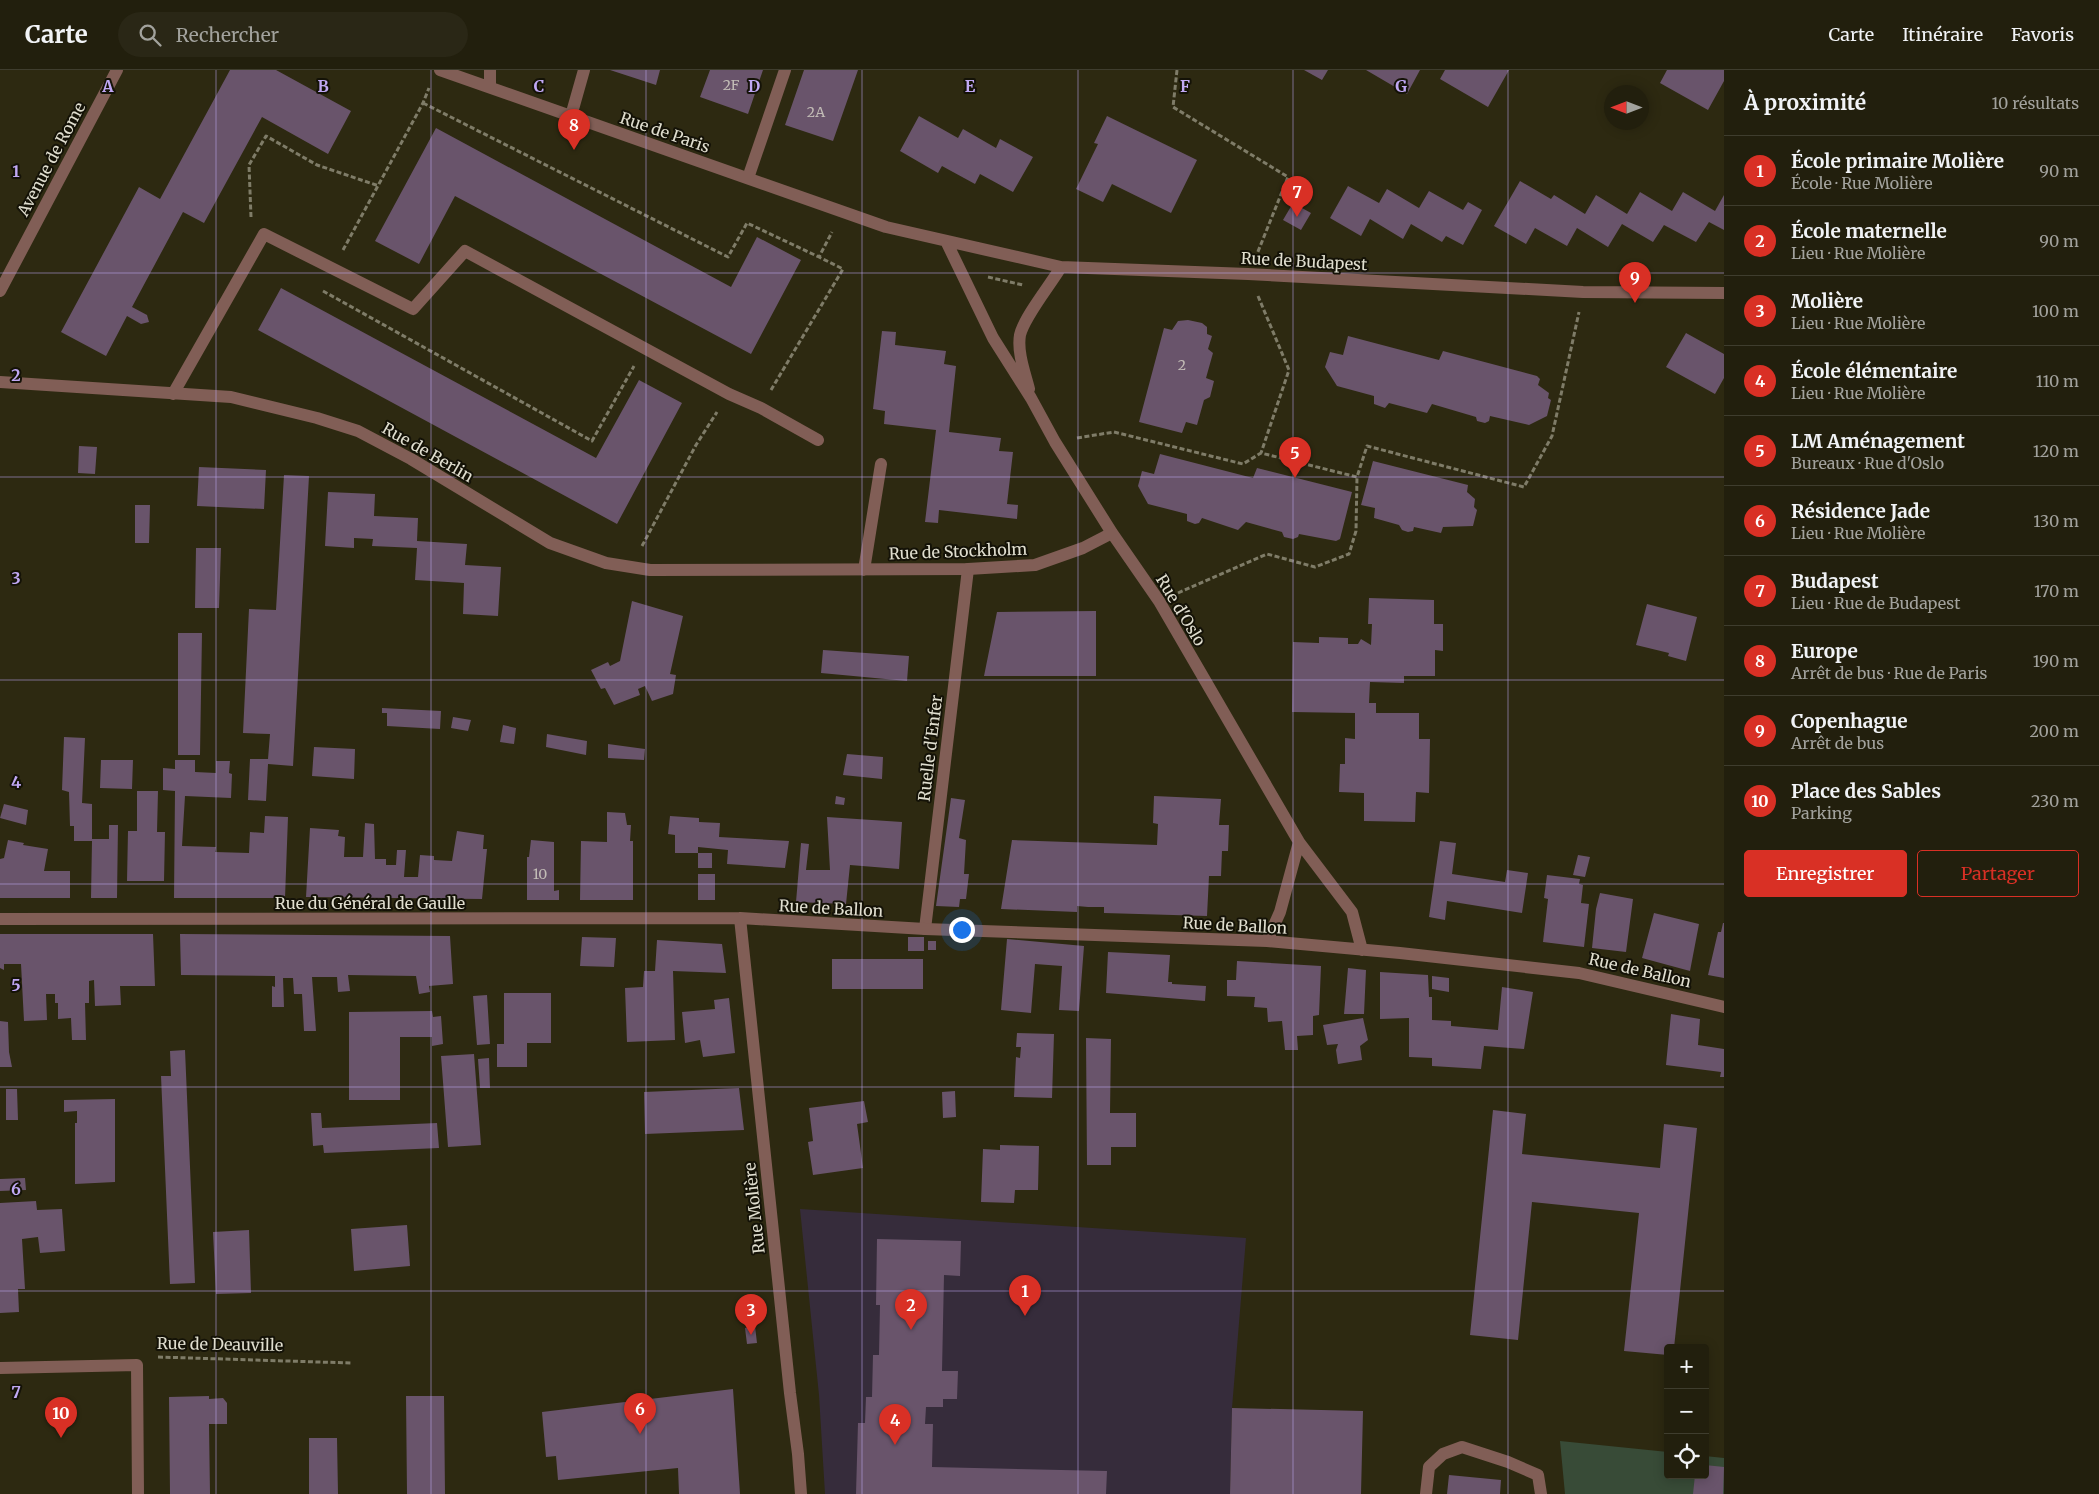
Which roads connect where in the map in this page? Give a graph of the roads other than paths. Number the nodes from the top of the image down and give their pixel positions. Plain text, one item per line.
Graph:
1 (117, 70) edge
2 (440, 70) edge
3 (490, 70) edge
4 (584, 70) edge
5 (785, 70) edge
6 (490, 86) junction
7 (571, 116) junction
8 (748, 178) junction
9 (886, 227) joint
10 (946, 241) junction
11 (1061, 267) junction
12 (0, 291) edge
13 (1724, 293) edge
14 (0, 382) edge
15 (173, 394) junction
16 (1031, 398) junction
17 (818, 440) dead end
18 (881, 464) dead end
19 (1112, 533) junction
20 (828, 570) joint
21 (864, 570) junction
22 (968, 570) junction
23 (1299, 842) junction
24 (740, 918) junction
25 (0, 919) edge
26 (925, 929) junction
27 (1267, 941) junction
28 (1362, 950) junction
29 (1724, 1007) edge
30 (0, 1368) edge
31 (138, 1494) edge
32 (800, 1494) edge
33 (1426, 1494) edge
34 (1541, 1494) edge

1 - 12 street, Avenue de Rome
2 - 6 street, Rue de Paris
3 - 6 street
4 - 7 street
5 - 8 street
6 - 7 street, Rue de Paris
7 - 8 street, Rue de Paris
8 - 9 street, Rue de Paris
9 - 10 street, Rue de Budapest
10 - 11 street, Rue de Budapest
10 - 16 street, Rue d'Oslo
11 - 13 street, Rue de Budapest
11 - 16 street, Rue d'Oslo
14 - 15 street, Rue de Berlin
15 - 17 street
15 - 20 street, Rue de Berlin
16 - 19 street, Rue d'Oslo
18 - 21 street
19 - 22 street, Rue de Stockholm
19 - 23 street, Rue d'Oslo
20 - 21 street, Rue de Stockholm
21 - 22 street, Rue de Stockholm
22 - 26 street, Ruelle d'Enfer
23 - 27 street
23 - 28 street, Rue d'Oslo
24 - 25 street, Rue du Général de Gaulle
24 - 26 street, Rue de Ballon
24 - 32 street, Rue Molière
26 - 27 street, Rue de Ballon
27 - 28 street, Rue de Ballon
28 - 29 street, Rue de Ballon
30 - 31 street, Rue de Deauville
33 - 34 street

